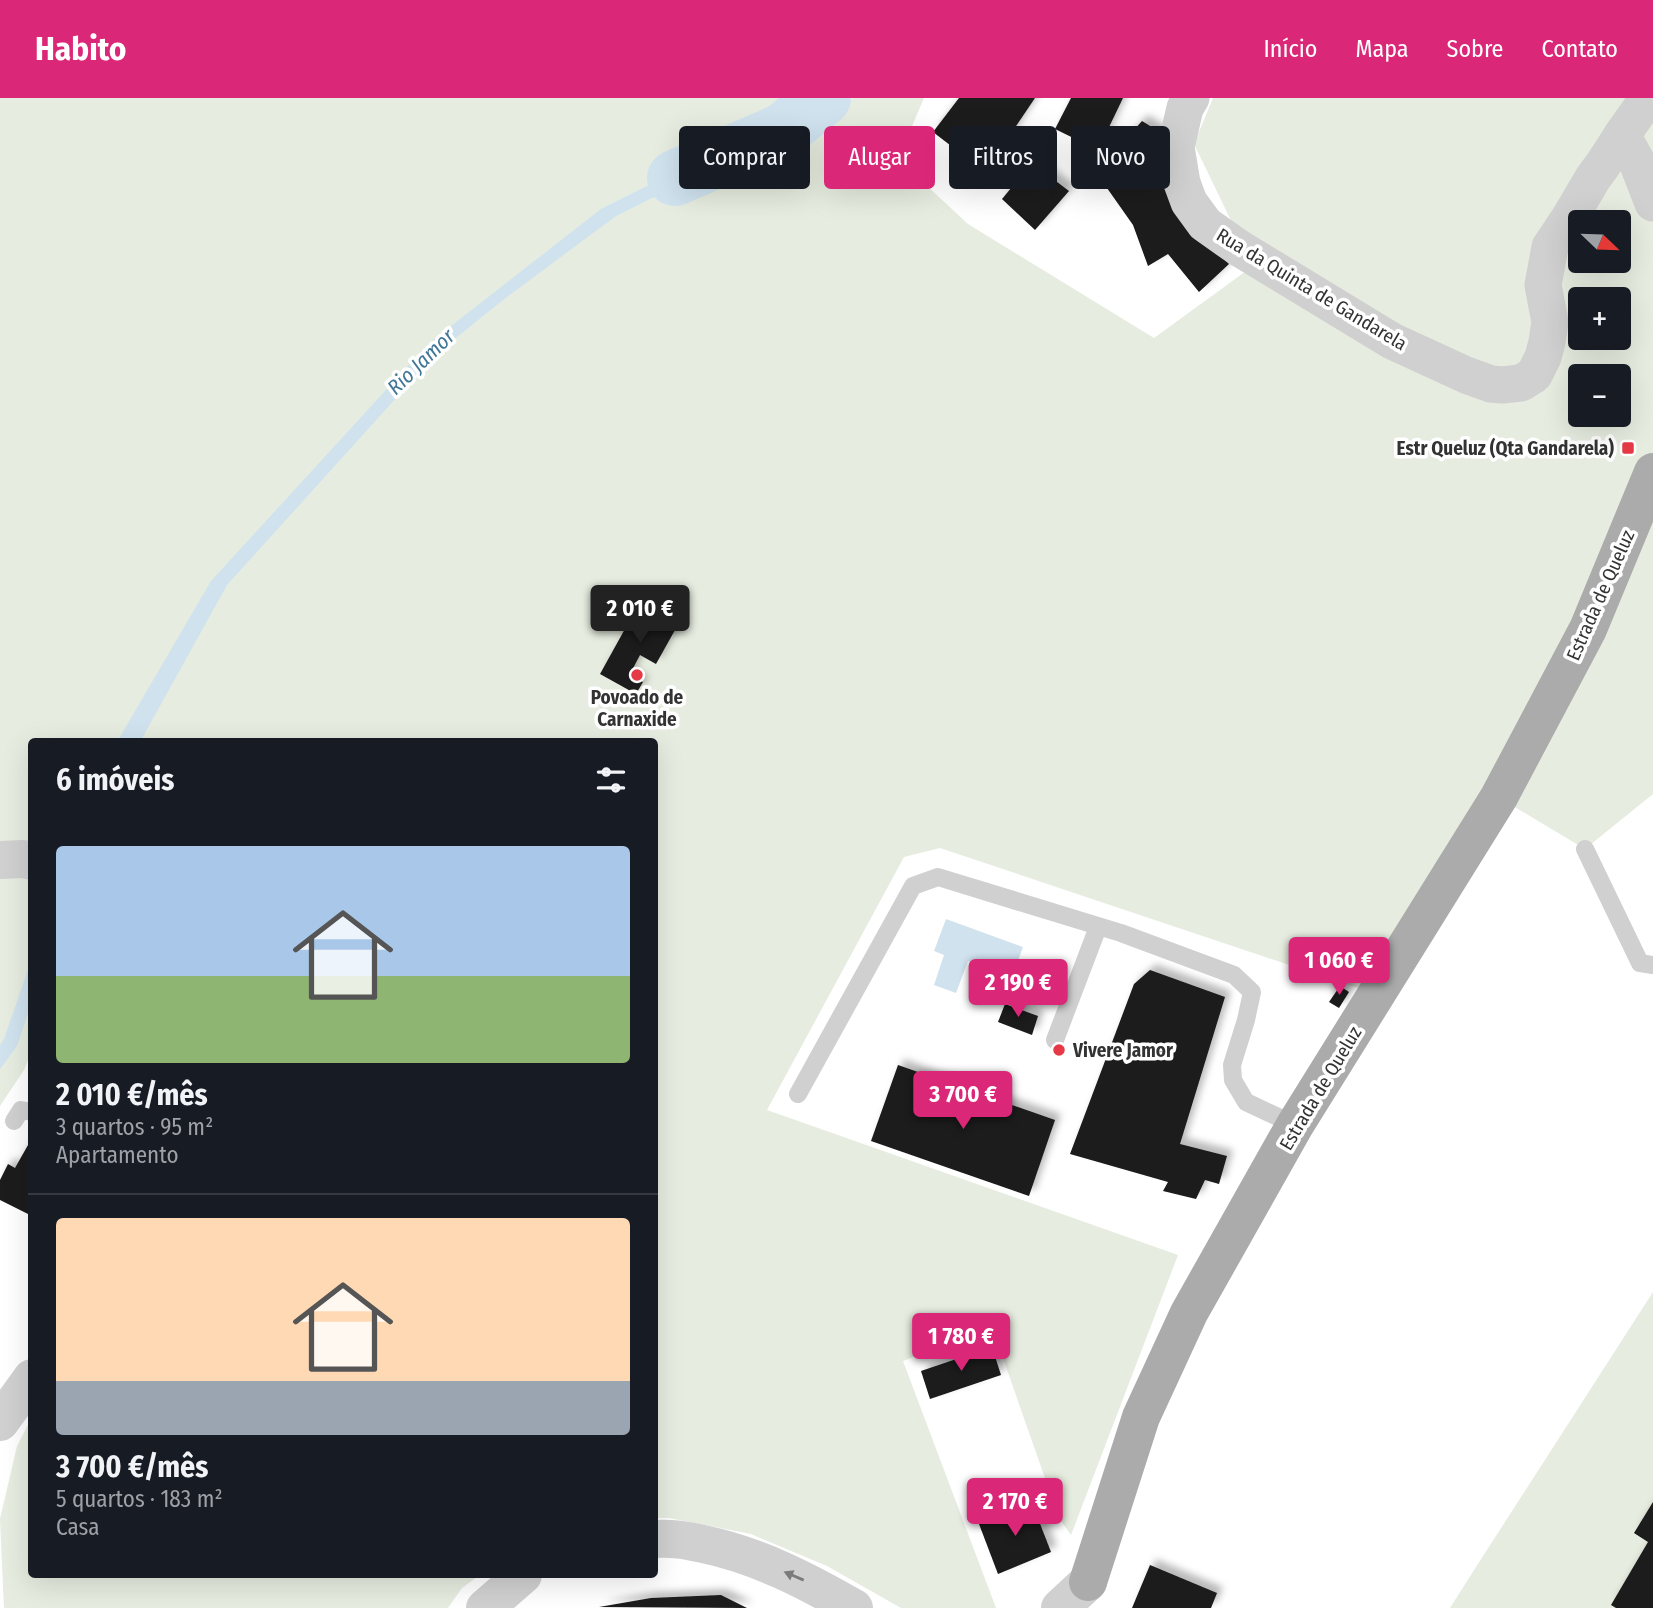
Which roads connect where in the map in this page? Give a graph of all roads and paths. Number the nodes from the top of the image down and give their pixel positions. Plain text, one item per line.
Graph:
1 (1191, 98) edge
2 (1648, 98) edge
3 (1622, 135) junction
4 (1653, 204) edge
5 (1653, 472) edge
6 (1585, 849) dead end
7 (0, 860) edge
8 (28, 860) edge
9 (1098, 927) junction
10 (1653, 965) edge
11 (1055, 1040) dead end
12 (798, 1094) dead end
13 (28, 1111) edge
14 (14, 1121) dead end
15 (1295, 1125) junction
16 (28, 1384) edge
17 (0, 1422) edge
18 (658, 1539) edge
19 (520, 1578) edge
20 (1085, 1595) edge
21 (485, 1608) edge
22 (855, 1608) edge
23 (1060, 1608) edge

1 - 3 street, Rua da Quinta de Gandarela
2 - 3 street, Rua da Quinta de Gandarela
3 - 4 street
5 - 15 main road, Estrada de Queluz
6 - 10 lane
7 - 8 street
9 - 11 lane
9 - 12 lane
9 - 15 lane
13 - 14 lane
15 - 20 main road, Estrada de Queluz
16 - 17 street
22 -> 18 street
19 - 21 street
20 - 23 street

